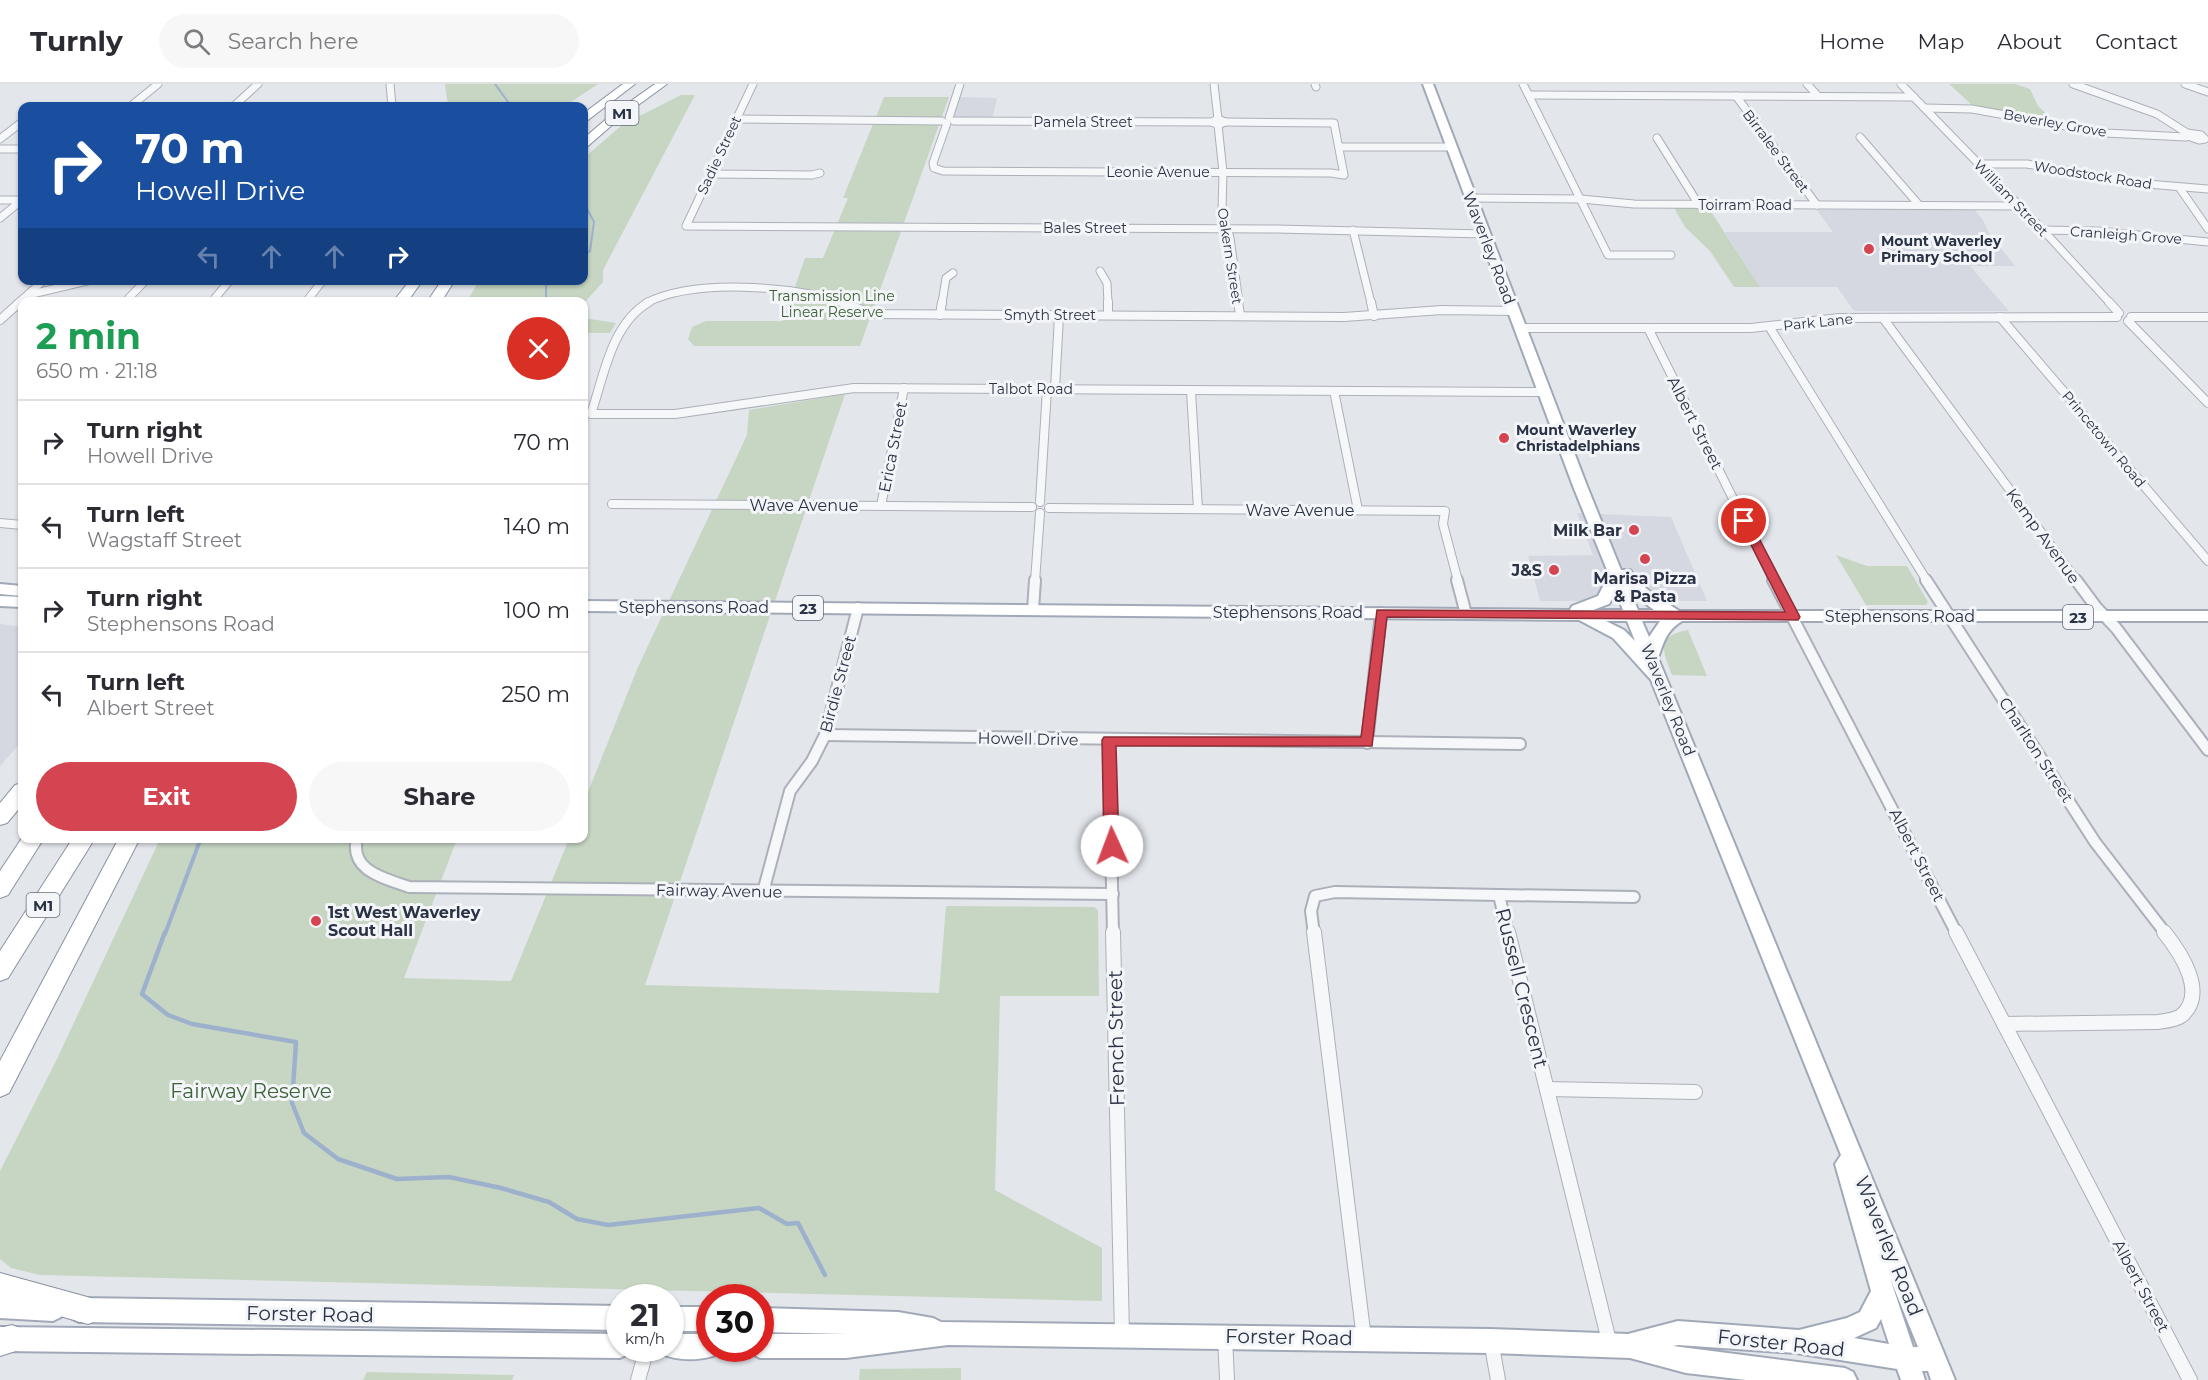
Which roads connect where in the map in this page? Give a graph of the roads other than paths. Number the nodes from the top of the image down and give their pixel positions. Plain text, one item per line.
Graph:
1 (158, 84) edge
2 (258, 84) edge
3 (390, 84) edge
4 (630, 84) edge
5 (662, 84) edge
6 (753, 84) edge
7 (960, 84) edge
8 (1214, 84) edge
9 (1428, 84) edge
10 (1523, 84) edge
11 (1807, 84) edge
12 (1901, 84) edge
13 (2073, 84) edge
14 (2185, 84) edge
15 (2208, 92) edge
16 (1529, 95) junction
17 (1736, 96) junction
18 (1818, 96) junction
19 (1914, 97) junction
20 (136, 102) edge
21 (238, 102) edge
22 (392, 102) edge
23 (1925, 108) junction
24 (588, 115) edge
25 (736, 119) junction
26 (948, 121) junction
27 (1218, 122) junction
28 (18, 125) edge
29 (2187, 135) junction
30 (1860, 137) dead end
31 (1658, 138) dead end
32 (2205, 139) edge
33 (0, 140) edge
34 (588, 141) edge
35 (1340, 147) junction
36 (1451, 147) junction
37 (0, 149) edge
38 (18, 149) edge
39 (1979, 164) junction
40 (1223, 172) junction
41 (820, 173) dead end
42 (711, 174) junction
43 (2179, 187) junction
44 (2208, 189) edge
45 (1470, 198) junction
46 (1581, 198) junction
47 (0, 200) edge
48 (18, 200) edge
49 (18, 203) edge
50 (1700, 205) junction
51 (1816, 205) junction
52 (1919, 205) junction
53 (2019, 206) junction
54 (0, 218) edge
55 (686, 226) joint
56 (1227, 229) junction
57 (2208, 229) edge
58 (1353, 230) junction
59 (2043, 230) junction
60 (1484, 234) junction
61 (2208, 242) edge
62 (1671, 255) dead end
63 (1100, 271) dead end
64 (953, 273) dead end
65 (39, 285) edge
66 (70, 285) edge
67 (141, 285) edge
68 (226, 285) edge
69 (319, 285) edge
70 (413, 285) edge
71 (28, 295) junction
72 (26, 297) edge
73 (130, 297) edge
74 (216, 297) edge
75 (310, 297) edge
76 (404, 297) edge
77 (18, 304) edge
78 (1514, 312) junction
79 (940, 315) junction
80 (1108, 315) junction
81 (1240, 315) junction
82 (2118, 315) junction
83 (1059, 316) junction
84 (1374, 316) junction
85 (2000, 317) junction
86 (2208, 317) edge
87 (1883, 318) junction
88 (2130, 319) junction
89 (0, 320) edge
90 (1520, 328) junction
91 (1648, 328) junction
92 (1770, 328) junction
93 (615, 345) joint
94 (904, 388) junction
95 (1051, 389) junction
96 (1191, 391) junction
97 (1334, 392) junction
98 (1545, 392) junction
99 (2208, 404) edge
100 (612, 504) dead end
101 (881, 506) junction
102 (1037, 508) junction
103 (1198, 509) junction
104 (1358, 510) junction
105 (0, 523) edge
106 (18, 525) edge
107 (1610, 554) junction
108 (2208, 561) edge
109 (1617, 574) junction
110 (0, 589) edge
111 (18, 591) edge
112 (0, 600) edge
113 (18, 602) edge
114 (588, 608) edge
115 (858, 608) junction
116 (1033, 610) junction
117 (1381, 613) junction
118 (1568, 613) junction
119 (1466, 614) junction
120 (1633, 615) junction
121 (1680, 615) junction
122 (1949, 616) junction
123 (2208, 616) edge
124 (1793, 617) junction
125 (2104, 617) junction
126 (1651, 656) junction
127 (1663, 685) junction
128 (825, 735) junction
129 (1109, 740) junction
130 (1367, 743) junction
131 (1520, 744) dead end
132 (2208, 750) edge
133 (18, 796) edge
134 (0, 817) edge
135 (31, 843) edge
136 (82, 843) edge
137 (127, 843) edge
138 (356, 843) edge
139 (0, 889) edge
140 (763, 892) junction
141 (1113, 894) junction
142 (1499, 895) junction
143 (1634, 897) dead end
144 (0, 971) edge
145 (2004, 1024) junction
146 (0, 1085) edge
147 (1547, 1089) junction
148 (1695, 1092) dead end
149 (1833, 1114) junction
150 (0, 1286) edge
151 (1883, 1292) junction
152 (0, 1307) edge
153 (88, 1310) junction
154 (606, 1318) edge
155 (774, 1320) edge
156 (948, 1333) junction
157 (1122, 1335) junction
158 (1225, 1335) junction
159 (1364, 1339) junction
160 (4, 1340) edge
161 (1491, 1341) junction
162 (1796, 1341) junction
163 (1620, 1345) junction
164 (606, 1346) edge
165 (774, 1346) edge
166 (1904, 1358) junction
167 (643, 1362) edge
168 (1938, 1370) edge
169 (1839, 1379) edge
170 (638, 1380) edge
171 (1227, 1380) edge
172 (1498, 1380) edge
173 (1913, 1380) edge
174 (2190, 1380) edge

1 - 20 street
2 - 21 street
3 - 22 street
4 - 24 highway, M1
5 - 34 highway, M1
6 - 25 street, Sadie Street
7 - 26 street
8 - 27 street, Oakern Street
9 - 36 main road, Waverley Road
10 - 16 street
11 - 18 street
12 - 19 street, William Street
13 - 29 street
14 - 15 street
16 - 17 street
16 - 46 street
17 - 18 street
17 - 51 street, Birralee Street
18 - 19 street
19 - 23 street, William Street
23 - 29 street, Beverley Grove
23 - 39 street, William Street
25 - 26 street, Pamela Street
25 - 42 street, Sadie Street
26 - 27 street, Pamela Street
26 - 40 street, Leonie Avenue
27 - 35 street, Pamela Street
27 - 40 street, Oakern Street
28 - 33 street
29 - 32 street
30 - 52 street
31 - 50 street
35 - 36 street
35 - 40 street, Leonie Avenue
36 - 45 main road, Waverley Road
37 - 38 street
39 - 43 street, Woodstock Road
39 - 53 street, William Street
40 - 56 street, Oakern Street
41 - 42 street
42 - 55 street, Sadie Street
43 - 44 street, Woodstock Road
43 - 57 street
45 - 46 street, Toirram Road
45 - 60 main road, Waverley Road
46 - 50 street, Toirram Road
46 - 62 street
47 - 48 street
49 - 54 street
50 - 51 street, Toirram Road
51 - 52 street, Toirram Road
52 - 53 street, Toirram Road
53 - 59 street, William Street
55 - 56 street, Bales Street
56 - 58 street, Bales Street
56 - 81 street, Oakern Street
58 - 60 street, Bales Street
58 - 84 street
59 - 61 street, Cranleigh Grove
59 - 82 street, William Street
60 - 78 main road, Waverley Road
63 - 80 street
64 - 79 street
65 - 71 street
66 - 71 street
67 - 73 street
68 - 74 street
69 - 75 street
70 - 76 highway
71 - 72 street
77 - 89 street
78 - 84 street, Smyth Street
78 - 90 main road, Waverley Road
79 - 83 street, Smyth Street
79 - 93 street, Smyth Street
80 - 81 street, Smyth Street
80 - 83 street, Smyth Street
81 - 84 street, Smyth Street
82 - 85 street, Park Lane
82 - 88 street
83 - 95 street
85 - 87 street, Park Lane
85 - 108 street, Princetown Road
86 - 88 street
87 - 92 street, Park Lane
87 - 125 street, Kemp Avenue
88 - 99 street
90 - 91 street, Park Lane
90 - 98 main road, Waverley Road
91 - 92 street, Park Lane
91 - 124 street, Albert Street
92 - 122 street, Charlton Street
93 - 94 street, Talbot Road
94 - 95 street, Talbot Road
94 - 101 street, Erica Street
95 - 96 street, Talbot Road
95 - 102 street
96 - 97 street, Talbot Road
96 - 103 street
97 - 98 street, Talbot Road
97 - 104 street
98 - 107 main road, Waverley Road
100 - 101 street, Wave Avenue
101 - 102 street, Wave Avenue
102 - 103 street, Wave Avenue
102 - 116 street
103 - 104 street, Wave Avenue
104 - 119 street, Wave Avenue
105 - 106 street
107 - 109 main road, Waverley Road
107 - 121 main road
109 - 118 main road
109 - 120 main road, Waverley Road
110 - 111 main road
112 - 113 main road
114 - 115 main road, Stephensons Road / 23
115 - 116 main road, Stephensons Road / 23
115 - 128 street, Birdie Street
116 - 117 main road, Stephensons Road / 23
117 - 119 main road, Stephensons Road / 23
117 - 130 street
118 - 119 main road, Stephensons Road / 23
118 - 120 main road, Stephensons Road / 23
118 - 127 main road
120 - 121 main road, Stephensons Road / 23
120 - 126 main road, Waverley Road
121 - 124 main road, Stephensons Road / 23
121 - 126 main road
122 - 124 main road, Stephensons Road / 23
122 - 125 main road, Stephensons Road / 23
122 - 145 street, Charlton Street
123 - 125 main road, Stephensons Road / 23
124 - 145 street, Albert Street
125 - 132 street, Kemp Avenue
126 - 127 main road, Waverley Road
127 - 149 main road, Waverley Road
128 - 129 street, Howell Drive
128 - 140 street, Birdie Street
129 - 130 street, Howell Drive
129 - 141 street, French Street
130 - 131 street, Howell Drive
133 - 134 highway
135 - 139 highway, M1
136 - 144 highway, M1
137 - 146 highway
138 - 140 street, Fairway Avenue
140 - 141 street, Fairway Avenue
141 - 157 street, French Street
142 - 143 street
142 - 147 street, Russell Crescent
142 - 159 street, Russell Crescent
145 - 174 street, Albert Street
147 - 148 street
147 - 163 street, Russell Crescent
149 - 151 main road, Waverley Road
149 - 168 main road, Waverley Road
150 - 153 highway
151 - 162 main road
151 - 166 main road, Waverley Road
152 - 153 main road, Forster Road
153 - 154 main road, Forster Road
155 - 156 main road, Forster Road
156 - 157 main road, Forster Road
156 - 165 main road, Forster Road
157 - 158 main road, Forster Road
158 - 159 main road, Forster Road
158 - 171 street
159 - 161 main road, Forster Road
160 - 164 main road, Forster Road
161 - 163 main road, Forster Road
161 - 172 street
162 - 163 main road, Forster Road
162 - 166 main road, Forster Road
163 - 169 main road, Forster Road
166 - 168 main road, Forster Road
166 - 173 main road, Waverley Road
167 - 170 street

